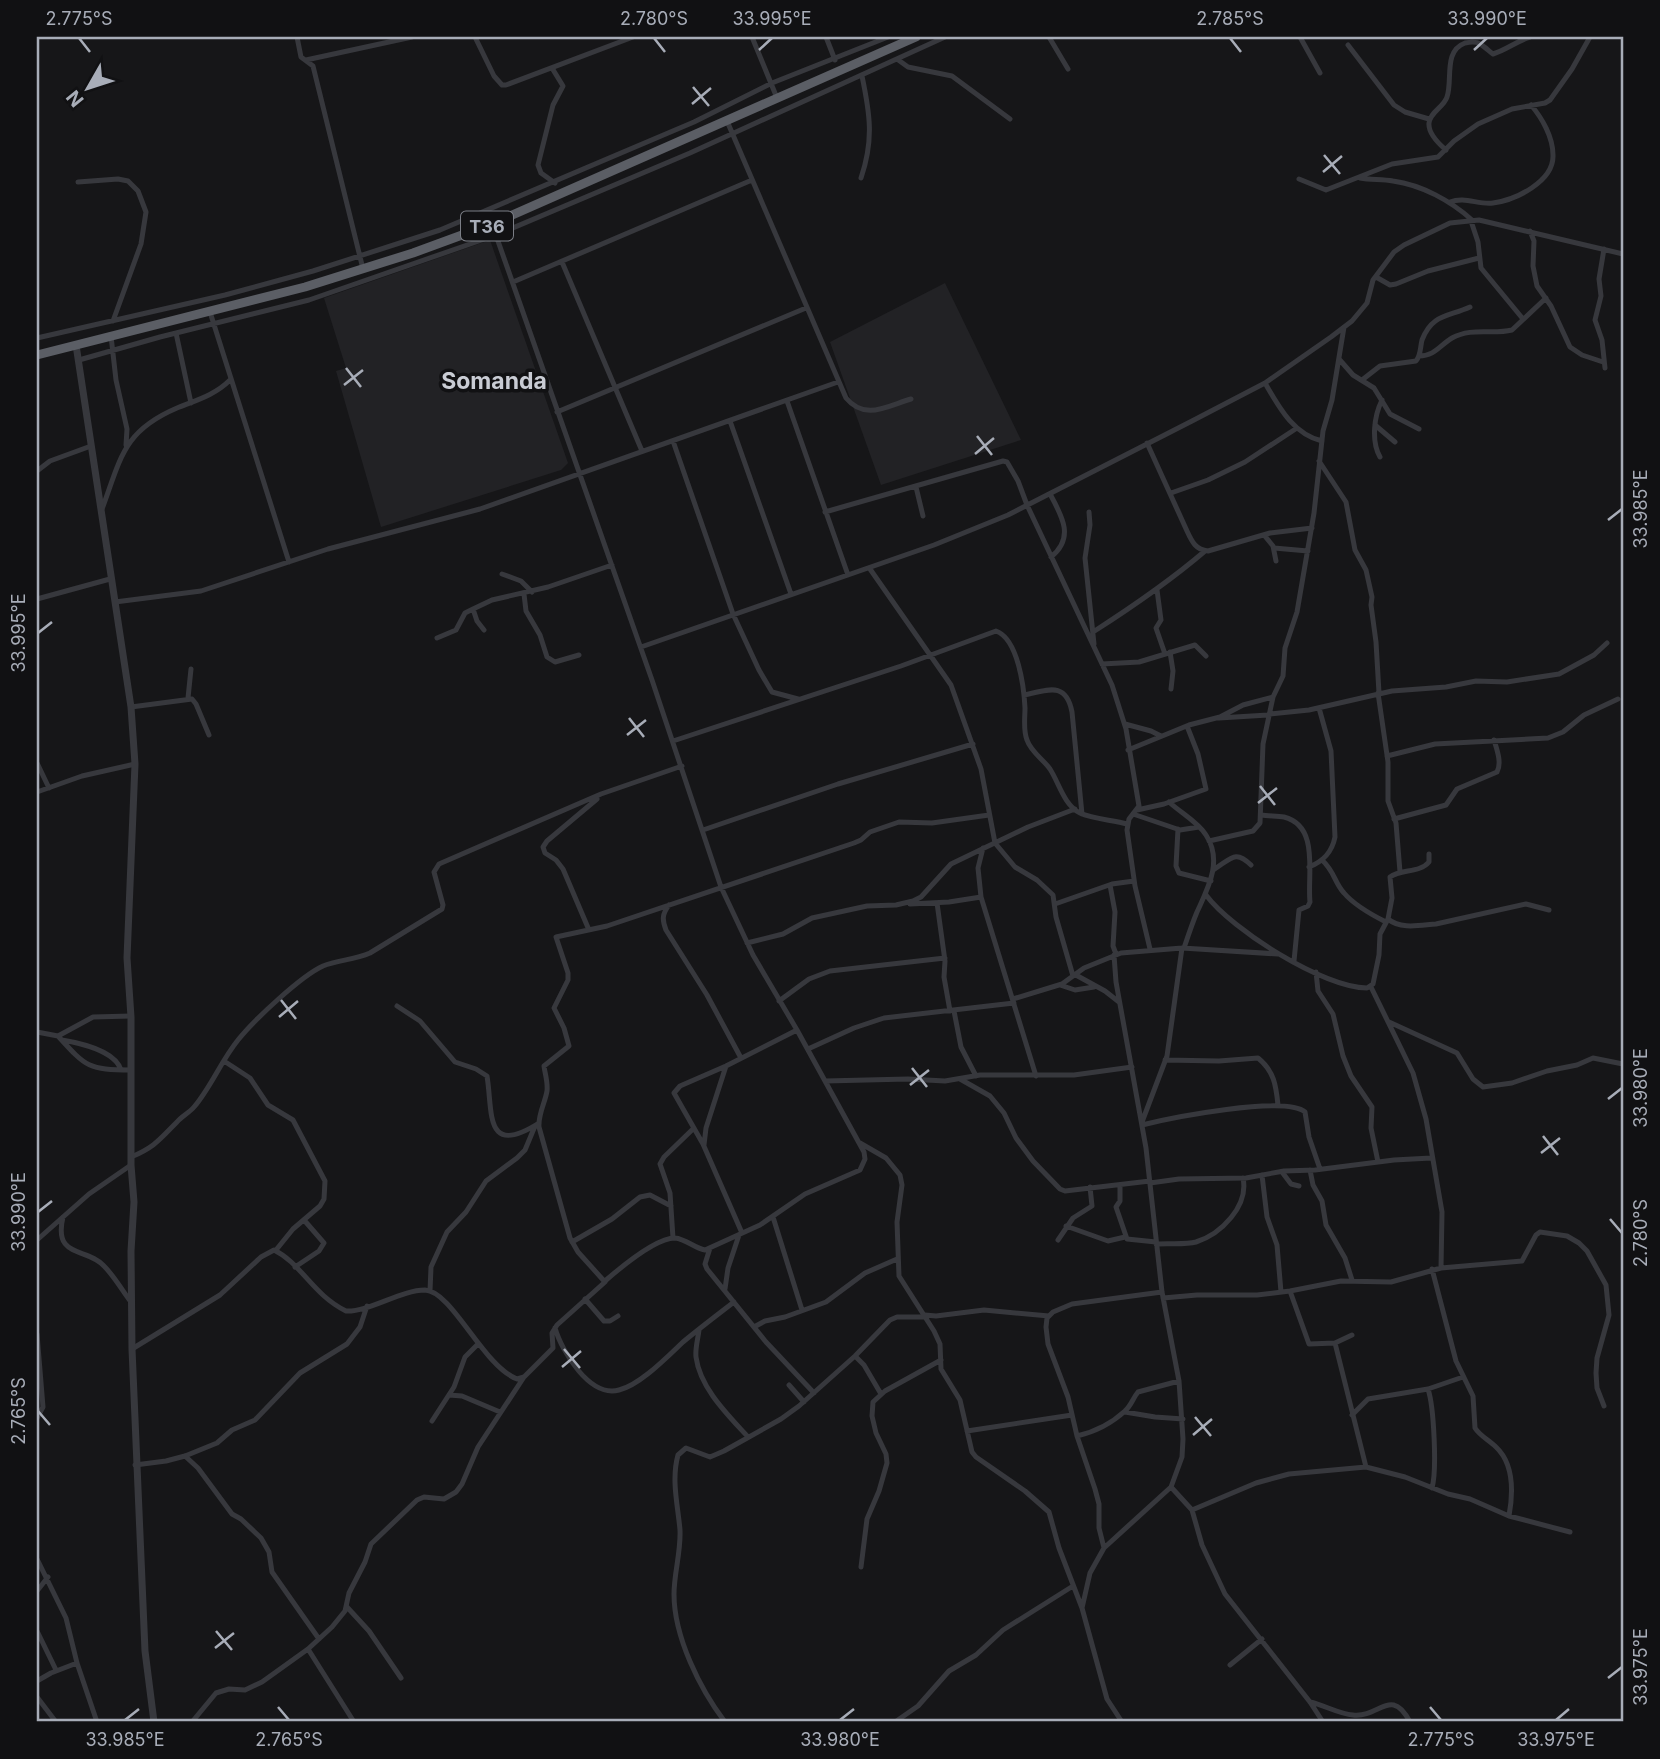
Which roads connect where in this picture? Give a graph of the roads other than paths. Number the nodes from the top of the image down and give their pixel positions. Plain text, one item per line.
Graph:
1 (297, 37) edge
2 (412, 37) edge
3 (475, 37) edge
4 (633, 37) edge
5 (752, 37) edge
6 (826, 37) edge
7 (888, 37) edge
8 (916, 37) edge
9 (945, 37) edge
10 (1049, 37) edge
11 (1300, 37) edge
12 (1531, 37) edge
13 (1590, 37) edge
14 (1348, 45) dead end
15 (304, 60) junction
16 (835, 60) junction
17 (897, 60) junction
18 (552, 68) junction
19 (1068, 69) dead end
20 (1320, 73) dead end
21 (862, 76) junction
22 (772, 83) junction
23 (777, 97) junction
24 (1531, 105) junction
25 (1010, 119) dead end
26 (1429, 120) junction
27 (727, 121) junction
28 (733, 134) junction
29 (1446, 150) junction
30 (862, 178) dead end
31 (1356, 178) junction
32 (1299, 179) dead end
33 (752, 180) junction
34 (78, 182) dead end
35 (555, 183) junction
36 (1450, 202) junction
37 (1472, 221) junction
38 (492, 224) junction
39 (1530, 231) junction
40 (496, 235) junction
41 (1604, 249) junction
42 (1623, 254) edge
43 (360, 255) junction
44 (1479, 258) junction
45 (562, 262) junction
46 (363, 270) junction
47 (1376, 277) junction
48 (513, 282) junction
49 (1546, 298) junction
50 (1470, 307) dead end
51 (806, 308) junction
52 (210, 312) junction
53 (1523, 319) junction
54 (114, 321) junction
55 (214, 325) junction
56 (1344, 327) junction
57 (176, 333) junction
58 (111, 336) junction
59 (37, 338) edge
60 (76, 345) junction
61 (112, 350) junction
62 (37, 355) edge
63 (1419, 356) junction
64 (1339, 359) junction
65 (79, 360) junction
66 (230, 380) junction
67 (1362, 380) junction
68 (838, 382) junction
69 (1265, 383) junction
70 (614, 389) junction
71 (911, 399) dead end
72 (1382, 400) junction
73 (787, 401) junction
74 (191, 403) junction
75 (557, 412) junction
76 (730, 421) junction
77 (1375, 425) junction
78 (1297, 428) junction
79 (1419, 429) dead end
80 (673, 441) junction
81 (1322, 441) junction
82 (1395, 442) dead end
83 (1147, 443) junction
84 (91, 446) junction
85 (642, 451) junction
86 (124, 452) junction
87 (1380, 457) dead end
88 (1319, 461) junction
89 (37, 471) edge
90 (580, 474) junction
91 (916, 488) junction
92 (1050, 494) junction
93 (1171, 494) junction
94 (1027, 505) junction
95 (101, 511) junction
96 (825, 512) junction
97 (1089, 512) dead end
98 (923, 516) dead end
99 (1312, 528) junction
100 (1264, 535) junction
101 (1274, 548) junction
102 (1205, 551) junction
103 (1308, 551) junction
104 (1051, 557) junction
105 (1276, 561) dead end
106 (289, 562) junction
107 (612, 565) junction
108 (870, 569) junction
109 (502, 574) dead end
110 (848, 575) junction
111 (110, 579) junction
112 (1157, 590) junction
113 (532, 592) junction
114 (524, 594) junction
115 (791, 594) junction
116 (1146, 596) junction
117 (37, 599) edge
118 (115, 602) junction
119 (1160, 604) junction
120 (473, 610) junction
121 (733, 614) junction
122 (484, 630) dead end
123 (1093, 632) junction
124 (437, 638) dead end
125 (1607, 643) dead end
126 (640, 647) junction
127 (1094, 648) junction
128 (1168, 653) junction
129 (579, 655) dead end
130 (931, 655) junction
131 (1206, 656) dead end
132 (1102, 664) junction
133 (191, 669) dead end
134 (1171, 689) dead end
135 (1378, 693) junction
136 (1024, 695) junction
137 (1273, 697) junction
138 (188, 698) junction
139 (800, 699) junction
140 (1618, 699) dead end
141 (131, 707) junction
142 (1319, 708) junction
143 (1268, 715) junction
144 (1216, 718) junction
145 (1125, 724) junction
146 (1187, 726) junction
147 (209, 735) dead end
148 (1161, 736) junction
149 (1494, 740) junction
150 (673, 741) junction
151 (973, 744) junction
152 (1128, 750) junction
153 (1387, 755) junction
154 (37, 762) edge
155 (135, 764) junction
156 (682, 766) junction
157 (49, 788) junction
158 (38, 790) edge
159 (601, 794) junction
160 (1169, 802) junction
161 (1075, 809) junction
162 (1135, 812) junction
163 (1082, 814) junction
164 (989, 815) junction
165 (1261, 815) junction
166 (1394, 819) junction
167 (1127, 824) junction
168 (1199, 827) junction
169 (1178, 829) junction
170 (703, 830) junction
171 (1209, 841) junction
172 (995, 843) junction
173 (983, 848) junction
174 (1429, 854) dead end
175 (1322, 860) junction
176 (1251, 865) dead end
177 (1310, 867) junction
178 (1213, 870) junction
179 (1400, 872) junction
180 (1134, 881) junction
181 (1211, 881) junction
182 (1110, 885) junction
183 (721, 887) junction
184 (1206, 895) junction
185 (981, 897) junction
186 (937, 903) junction
187 (1055, 904) junction
188 (668, 905) junction
189 (896, 905) junction
190 (1549, 910) dead end
191 (1387, 920) junction
192 (589, 930) junction
193 (747, 943) junction
194 (1183, 948) junction
195 (1150, 949) junction
196 (1115, 955) junction
197 (1281, 955) junction
198 (945, 957) junction
199 (1294, 961) junction
200 (1316, 972) junction
201 (1074, 975) junction
202 (1060, 985) junction
203 (1094, 986) junction
204 (1371, 987) junction
205 (779, 1001) junction
206 (1014, 1001) junction
207 (1120, 1003) junction
208 (397, 1006) dead end
209 (952, 1011) junction
210 (131, 1016) junction
211 (1389, 1022) junction
212 (797, 1030) junction
213 (37, 1032) edge
214 (60, 1038) junction
215 (808, 1049) junction
216 (741, 1058) junction
217 (1165, 1060) junction
218 (224, 1061) junction
219 (1623, 1063) edge
220 (726, 1066) junction
221 (1132, 1067) junction
222 (121, 1070) junction
223 (131, 1070) junction
224 (976, 1076) junction
225 (1036, 1076) junction
226 (960, 1079) junction
227 (825, 1081) junction
228 (1278, 1105) junction
229 (537, 1124) junction
230 (1142, 1124) junction
231 (694, 1128) junction
232 (860, 1143) junction
233 (704, 1145) junction
234 (1432, 1158) junction
235 (131, 1161) junction
236 (1378, 1162) junction
237 (1320, 1169) junction
238 (1310, 1170) junction
239 (1282, 1172) junction
240 (1262, 1175) junction
241 (1243, 1178) junction
242 (1150, 1182) junction
243 (1120, 1185) junction
244 (1299, 1186) dead end
245 (1090, 1187) junction
246 (671, 1206) junction
247 (63, 1217) junction
248 (773, 1217) junction
249 (304, 1220) junction
250 (1066, 1226) junction
251 (740, 1234) junction
252 (1125, 1237) junction
253 (673, 1238) junction
254 (37, 1240) edge
255 (1058, 1240) dead end
256 (572, 1242) junction
257 (1156, 1243) junction
258 (710, 1248) junction
259 (276, 1250) junction
260 (897, 1259) junction
261 (295, 1267) junction
262 (1441, 1268) junction
263 (1432, 1269) junction
264 (1352, 1280) junction
265 (605, 1281) junction
266 (724, 1290) junction
267 (430, 1291) junction
268 (1290, 1291) junction
269 (1281, 1292) junction
270 (1162, 1295) junction
271 (585, 1299) junction
272 (131, 1302) junction
273 (734, 1302) junction
274 (367, 1306) junction
275 (802, 1310) junction
276 (618, 1316) dead end
277 (926, 1316) junction
278 (1049, 1316) junction
279 (754, 1327) junction
280 (555, 1328) junction
281 (699, 1329) junction
282 (37, 1334) edge
283 (1352, 1335) dead end
284 (1335, 1343) junction
285 (478, 1344) junction
286 (132, 1349) junction
287 (856, 1356) junction
288 (941, 1360) junction
289 (524, 1377) junction
290 (1463, 1377) junction
291 (1180, 1381) junction
292 (789, 1385) dead end
293 (1428, 1389) junction
294 (814, 1393) junction
295 (881, 1394) junction
296 (449, 1395) junction
297 (804, 1402) junction
298 (1604, 1406) dead end
299 (40, 1409) edge
300 (500, 1412) junction
301 (1125, 1412) junction
302 (1072, 1415) junction
303 (1352, 1415) junction
304 (37, 1418) edge
305 (1183, 1419) junction
306 (432, 1421) dead end
307 (967, 1431) junction
308 (1077, 1436) junction
309 (748, 1437) junction
310 (185, 1456) junction
311 (135, 1465) junction
312 (1366, 1467) junction
313 (1171, 1487) junction
314 (1432, 1488) junction
315 (1192, 1510) junction
316 (1509, 1516) junction
317 (1570, 1532) dead end
318 (1104, 1548) junction
319 (37, 1559) edge
320 (861, 1567) dead end
321 (48, 1577) junction
322 (1073, 1586) junction
323 (37, 1591) edge
324 (347, 1607) junction
325 (1082, 1608) junction
326 (37, 1631) edge
327 (319, 1639) junction
328 (1262, 1639) junction
329 (308, 1649) junction
330 (77, 1663) junction
331 (1230, 1665) dead end
332 (56, 1671) junction
333 (401, 1678) dead end
334 (37, 1681) edge
335 (37, 1697) edge
336 (1310, 1702) junction
337 (56, 1722) edge
338 (97, 1722) edge
339 (154, 1722) edge
340 (192, 1722) edge
341 (354, 1722) edge
342 (725, 1722) edge
343 (895, 1722) edge
344 (1122, 1722) edge
345 (1323, 1722) edge
346 (1410, 1722) edge

1 - 15 street
2 - 15 street
3 - 18 street
4 - 18 street
5 - 22 street
6 - 16 street
7 - 16 street
8 - 23 highway, T36
9 - 17 street
10 - 19 street
11 - 20 street
12 - 26 street
13 - 24 street
14 - 26 street
15 - 43 street
16 - 22 street
17 - 21 street
17 - 25 street
18 - 35 street
21 - 28 street
21 - 30 street
22 - 23 street
22 - 35 street
23 - 27 highway, T36
24 - 29 street
24 - 36 street
26 - 29 street
27 - 28 street
27 - 38 highway, T36
28 - 33 street
28 - 40 street
29 - 31 street
31 - 32 street
31 - 36 street
33 - 45 street
33 - 51 street
34 - 54 street
35 - 43 street
36 - 37 street
37 - 39 street
37 - 44 street
37 - 47 street
38 - 40 street
38 - 46 highway, T36
39 - 41 street
39 - 49 street
40 - 48 street
40 - 55 street
41 - 42 street
41 - 49 street
43 - 46 street
43 - 54 street
44 - 47 street
44 - 53 street
45 - 48 street
45 - 70 street
46 - 52 highway, T36
47 - 56 street
48 - 75 street
49 - 53 street
50 - 63 street
51 - 68 street
51 - 70 street
52 - 55 street
52 - 58 highway, T36
53 - 63 street
54 - 59 street
55 - 57 street
55 - 66 street
56 - 64 street
56 - 69 street
57 - 61 street
57 - 74 street
58 - 60 highway, T36
58 - 61 street
60 - 62 highway, T36
60 - 65 street
61 - 65 street
61 - 86 street
63 - 67 street
64 - 67 street
64 - 81 street
65 - 84 street
66 - 74 street
66 - 106 street
67 - 72 street
68 - 71 street
68 - 73 street
69 - 78 street
69 - 83 street
70 - 75 street
70 - 85 street
72 - 77 street
72 - 79 street
73 - 76 street
73 - 96 street
74 - 86 street
75 - 90 street
76 - 80 street
76 - 115 street
77 - 82 street
77 - 87 street
78 - 81 street
78 - 93 street
80 - 85 street
80 - 121 street
81 - 88 street
83 - 92 street
83 - 93 street
84 - 89 street
84 - 95 street
85 - 90 street
86 - 95 street
88 - 99 street
88 - 135 street
90 - 106 street
90 - 107 street
91 - 94 street
91 - 96 street
91 - 98 street
92 - 94 street
92 - 104 street
93 - 102 street
94 - 104 street
94 - 108 street
95 - 111 street
96 - 110 street
97 - 123 street
99 - 100 street
99 - 103 street
100 - 101 street
100 - 102 street
101 - 103 street
101 - 105 street
102 - 112 street
103 - 137 street
104 - 127 street
106 - 118 street
107 - 113 street
107 - 126 street
108 - 110 street
108 - 130 street
109 - 113 street
110 - 115 street
111 - 117 street
111 - 118 street
112 - 116 street
112 - 119 street
113 - 114 street
114 - 120 street
114 - 129 street
115 - 121 street
116 - 119 street
116 - 123 street
118 - 141 street
119 - 128 street
120 - 122 street
120 - 124 street
121 - 126 street
121 - 139 street
123 - 127 street
125 - 135 street
126 - 150 street
127 - 132 street
128 - 131 street
128 - 132 street
128 - 134 street
130 - 136 street
130 - 139 street
130 - 151 street
132 - 145 street
133 - 138 street
135 - 142 street
135 - 153 street
136 - 161 street
136 - 163 street
137 - 143 street
137 - 144 street
138 - 141 street
138 - 147 street
139 - 150 street
140 - 149 street
141 - 155 street
142 - 143 street
142 - 175 street
143 - 144 street
143 - 165 street
144 - 146 street
145 - 148 street
145 - 152 street
146 - 148 street
146 - 160 street
148 - 152 street
149 - 153 street
149 - 166 street
150 - 156 street
151 - 164 street
151 - 170 street
152 - 162 street
153 - 166 street
154 - 157 street
155 - 157 street
155 - 210 street
156 - 159 street
156 - 170 street
157 - 158 street
159 - 192 street
159 - 218 street
160 - 162 street
160 - 168 street
161 - 163 street
161 - 172 street
162 - 167 street
162 - 169 street
163 - 167 street
164 - 172 street
164 - 183 street
165 - 171 street
165 - 177 street
166 - 179 street
167 - 180 street
168 - 169 street
168 - 171 street
169 - 181 street
170 - 183 street
171 - 178 street
172 - 173 street
172 - 187 street
173 - 185 street
173 - 189 street
174 - 179 street
175 - 177 street
175 - 191 street
176 - 178 street
177 - 199 street
178 - 181 street
179 - 191 street
180 - 182 street
180 - 195 street
181 - 184 street
182 - 187 street
182 - 196 street
183 - 188 street
183 - 193 street
184 - 194 street
184 - 197 street
185 - 186 street
185 - 206 street
186 - 189 street
186 - 198 street
187 - 201 street
188 - 192 street
188 - 216 street
189 - 193 street
190 - 191 street
191 - 204 street
192 - 229 street
193 - 205 street
194 - 195 street
194 - 197 street
194 - 217 street
195 - 196 street
196 - 201 street
196 - 207 street
197 - 199 street
198 - 205 street
198 - 209 street
199 - 200 street
200 - 204 street
200 - 236 street
201 - 202 street
201 - 203 street
202 - 203 street
202 - 206 street
203 - 207 street
204 - 211 street
205 - 212 street
206 - 209 street
206 - 225 street
207 - 221 street
208 - 229 street
209 - 215 street
209 - 224 street
210 - 214 street
210 - 223 street
211 - 219 street
211 - 234 street
212 - 215 street
212 - 216 street
213 - 214 street
214 - 222 street
214 - 222 street
215 - 227 street
216 - 220 street
217 - 228 street
217 - 230 street
218 - 235 street
218 - 249 street
220 - 231 street
220 - 233 street
221 - 225 street
221 - 230 street
222 - 223 street
223 - 235 street
224 - 225 street
224 - 226 street
226 - 227 street
226 - 245 street
227 - 232 street
228 - 230 street
228 - 237 street
229 - 256 street
229 - 267 street
230 - 242 street
231 - 233 street
231 - 246 street
232 - 248 street
232 - 260 street
233 - 251 street
234 - 236 street
234 - 262 street
235 - 247 street
235 - 272 street
236 - 237 street
237 - 238 street
238 - 239 street
238 - 264 street
239 - 240 street
239 - 244 street
240 - 241 street
240 - 269 street
241 - 242 street
241 - 257 street
242 - 243 street
242 - 257 street
243 - 245 street
243 - 252 street
245 - 250 street
246 - 253 street
246 - 256 street
247 - 254 street
247 - 272 street
248 - 251 street
248 - 275 street
249 - 259 street
249 - 261 street
250 - 252 street
250 - 255 street
251 - 258 street
251 - 266 street
252 - 257 street
253 - 258 street
253 - 265 street
256 - 265 street
257 - 270 street
258 - 266 street
259 - 261 street
259 - 286 street
260 - 275 street
260 - 277 street
261 - 274 street
262 - 263 street
262 - 298 street
263 - 264 street
263 - 290 street
264 - 268 street
265 - 271 street
266 - 273 street
267 - 274 street
267 - 285 street
268 - 269 street
268 - 284 street
269 - 270 street
270 - 278 street
270 - 291 street
271 - 276 street
271 - 280 street
272 - 286 street
273 - 279 street
273 - 281 street
274 - 310 street
275 - 279 street
277 - 278 street
277 - 287 street
277 - 288 street
278 - 302 street
279 - 294 street
280 - 281 street
280 - 289 street
281 - 309 street
282 - 299 street
283 - 284 street
284 - 303 street
285 - 289 street
285 - 296 street
286 - 311 street
287 - 294 street
287 - 295 street
288 - 295 street
288 - 307 street
289 - 300 street
290 - 293 street
290 - 316 street
291 - 301 street
291 - 305 street
292 - 297 street
293 - 303 street
293 - 314 street
294 - 297 street
295 - 320 street
296 - 300 street
296 - 306 street
297 - 309 street
299 - 304 street
300 - 324 street
301 - 305 street
301 - 308 street
302 - 307 street
302 - 308 street
303 - 312 street
305 - 313 street
307 - 322 street
308 - 318 street
309 - 342 street
310 - 311 street
310 - 327 street
311 - 339 street
312 - 314 street
312 - 315 street
313 - 315 street
313 - 318 street
314 - 316 street
315 - 328 street
316 - 317 street
318 - 325 street
319 - 321 street
321 - 323 street
321 - 330 street
322 - 325 street
322 - 343 street
324 - 327 street
324 - 333 street
325 - 344 street
326 - 332 street
327 - 329 street
328 - 331 street
328 - 336 street
329 - 340 street
329 - 341 street
330 - 332 street
330 - 338 street
332 - 334 street
335 - 337 street
336 - 345 street
336 - 346 street

